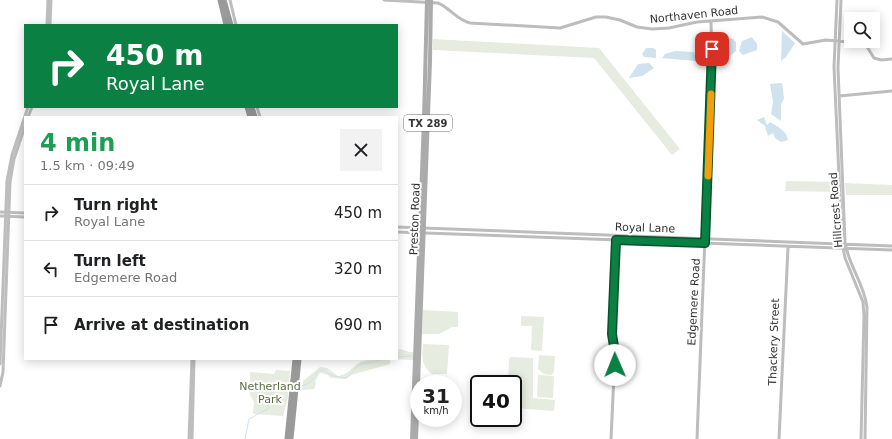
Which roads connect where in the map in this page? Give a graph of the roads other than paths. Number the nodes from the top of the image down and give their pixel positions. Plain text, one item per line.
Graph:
1 (48, 0) edge
2 (51, 0) edge
3 (220, 0) edge
4 (224, 0) edge
5 (230, 0) edge
6 (384, 0) edge
7 (836, 0) edge
8 (841, 0) edge
9 (429, 1) edge
10 (711, 22) junction
11 (47, 24) edge
12 (50, 24) edge
13 (226, 24) edge
14 (231, 24) edge
15 (236, 24) edge
16 (835, 40) junction
17 (839, 40) junction
18 (892, 59) edge
19 (892, 91) edge
20 (837, 97) junction
21 (24, 120) edge
22 (24, 129) edge
23 (0, 212) edge
24 (24, 213) edge
25 (7, 215) junction
26 (0, 216) edge
27 (24, 217) edge
28 (398, 227) edge
29 (422, 230) junction
30 (398, 232) edge
31 (553, 236) junction
32 (616, 240) junction
33 (661, 240) junction
34 (705, 241) junction
35 (748, 243) junction
36 (892, 246) edge
37 (788, 247) junction
38 (844, 247) junction
39 (870, 248) junction
40 (892, 250) edge
41 (421, 267) junction
42 (4, 276) junction
43 (193, 360) edge
44 (295, 360) edge
45 (299, 360) edge
46 (0, 364) edge
47 (0, 386) edge
48 (190, 439) edge
49 (287, 439) edge
50 (291, 439) edge
51 (412, 439) edge
52 (416, 439) edge
53 (611, 439) edge
54 (697, 439) edge
55 (780, 439) edge
56 (861, 439) edge
57 (865, 439) edge

1 - 11 main road
2 - 12 main road
3 - 13 highway
4 - 14 highway
5 - 15 main road
6 - 9 main road, Northaven Road
7 - 16 main road, Hillcrest Road
8 - 17 main road, Hillcrest Road
9 - 10 main road, Northaven Road
9 - 29 main road, Preston Road / TX 289
10 - 16 main road, Northaven Road
10 - 34 main road, Edgemere Road
16 - 17 main road, Northaven Road
16 - 20 main road, Hillcrest Road
17 - 18 main road, Northaven Road
17 - 20 main road, Hillcrest Road
19 - 20 main road
20 - 38 main road, Hillcrest Road
21 - 25 main road
22 - 25 main road
23 - 25 main road
24 - 25 main road
25 - 26 main road
25 - 27 main road
25 - 42 main road
28 - 29 main road, Royal Lane
29 - 30 main road, Royal Lane
29 - 31 main road, Royal Lane
29 - 41 main road, Preston Road / TX 289
31 - 32 main road, Royal Lane
31 - 33 main road, Royal Lane
32 - 33 main road, Royal Lane
32 - 53 main road
33 - 34 main road, Royal Lane
34 - 35 main road, Royal Lane
34 - 54 main road, Edgemere Road
35 - 37 main road, Royal Lane
35 - 38 main road, Royal Lane
36 - 39 main road, Royal Lane
37 - 38 main road, Royal Lane
37 - 55 main road, Thackery Street
38 - 39 main road, Royal Lane
38 - 56 main road, Hillcrest Road
38 - 57 main road, Hillcrest Road
39 - 40 main road, Royal Lane
41 - 51 main road, Preston Road / TX 289
41 - 52 main road, Preston Road / TX 289
42 - 46 main road
42 - 47 main road
43 - 48 main road
44 - 49 highway
45 - 50 highway

